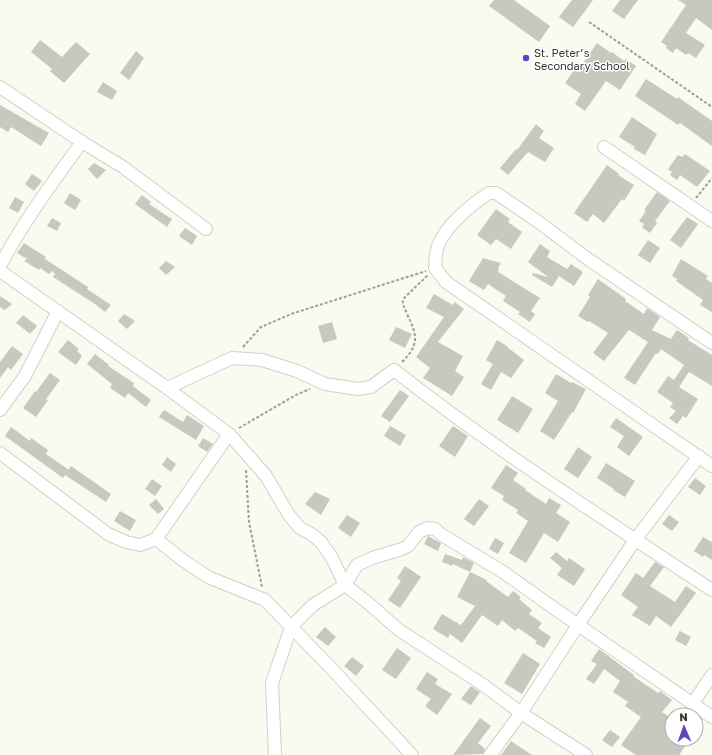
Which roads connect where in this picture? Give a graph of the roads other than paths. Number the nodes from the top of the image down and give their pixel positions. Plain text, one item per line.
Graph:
1 (0, 87) edge
2 (82, 142) junction
3 (604, 147) dead end
4 (712, 220) edge
5 (206, 229) dead end
6 (0, 266) edge
7 (0, 271) edge
8 (58, 311) junction
9 (712, 343) edge
10 (166, 388) junction
11 (0, 410) edge
12 (229, 434) junction
13 (0, 454) edge
14 (699, 456) junction
15 (712, 466) edge
16 (156, 539) junction
17 (635, 540) junction
18 (345, 585) junction
19 (712, 590) edge
20 (578, 625) junction
21 (291, 627) junction
22 (712, 675) edge
23 (693, 703) junction
24 (521, 714) junction
25 (712, 717) edge
26 (276, 755) edge
27 (412, 755) edge
28 (490, 755) edge
29 (586, 755) edge

1 - 2 street
2 - 5 street
2 - 6 street
3 - 4 street
7 - 8 street
8 - 10 street
8 - 11 street
9 - 14 street
10 - 12 street
10 - 17 street
12 - 16 street
12 - 18 street
13 - 16 street
14 - 15 street
14 - 17 street
16 - 21 street
17 - 19 street
17 - 20 street
18 - 20 street
18 - 21 street
18 - 24 street
20 - 23 street
20 - 24 street
21 - 26 street
21 - 27 street
22 - 23 street
23 - 25 street
24 - 28 street
24 - 29 street

